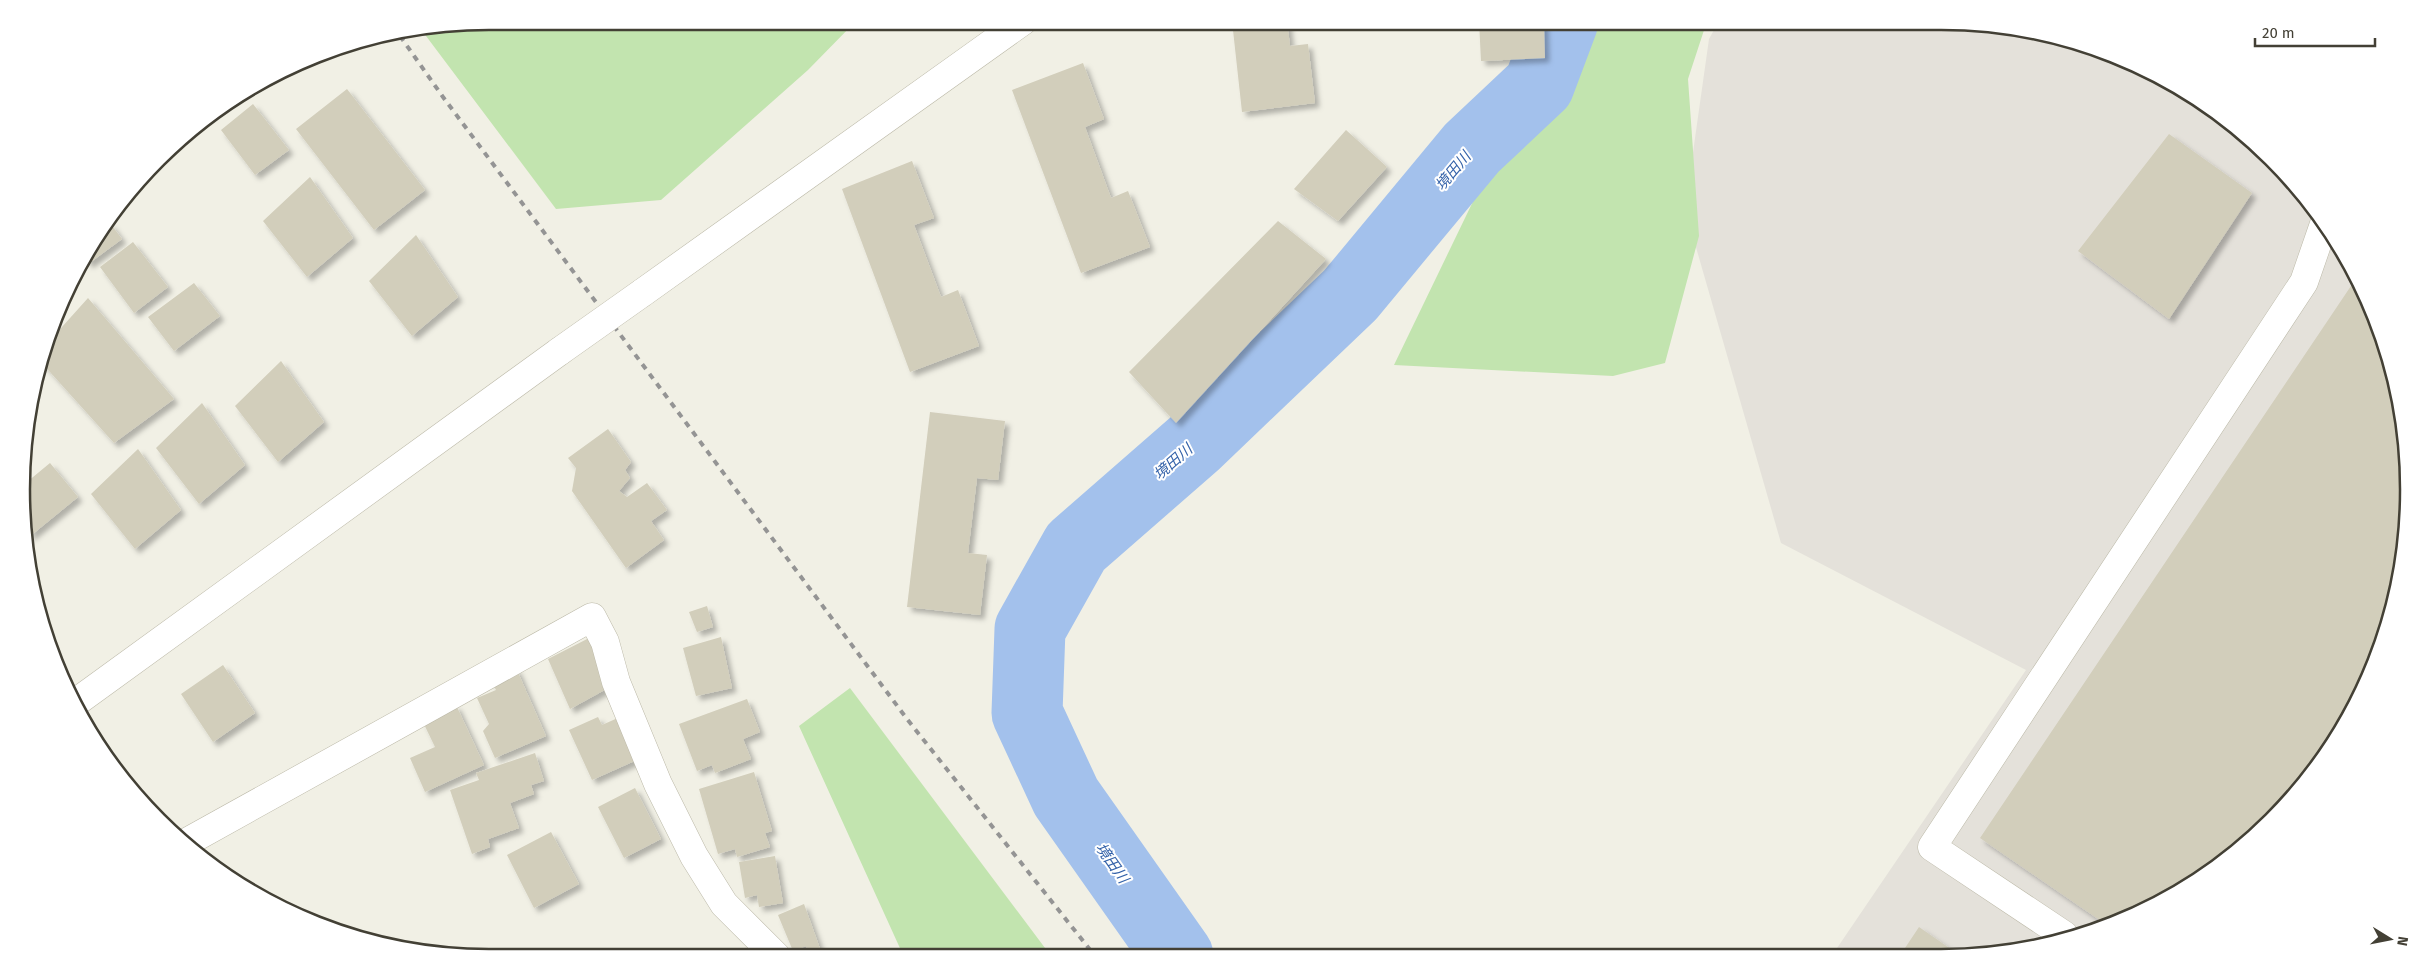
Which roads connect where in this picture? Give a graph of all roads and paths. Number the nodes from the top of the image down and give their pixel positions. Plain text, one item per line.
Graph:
1 (1010, 30) edge
2 (2321, 232) edge
3 (80, 699) edge
4 (192, 839) edge
5 (2060, 933) edge
6 (769, 949) edge

1 - 3 street, bridge
2 - 5 street
4 - 6 street

